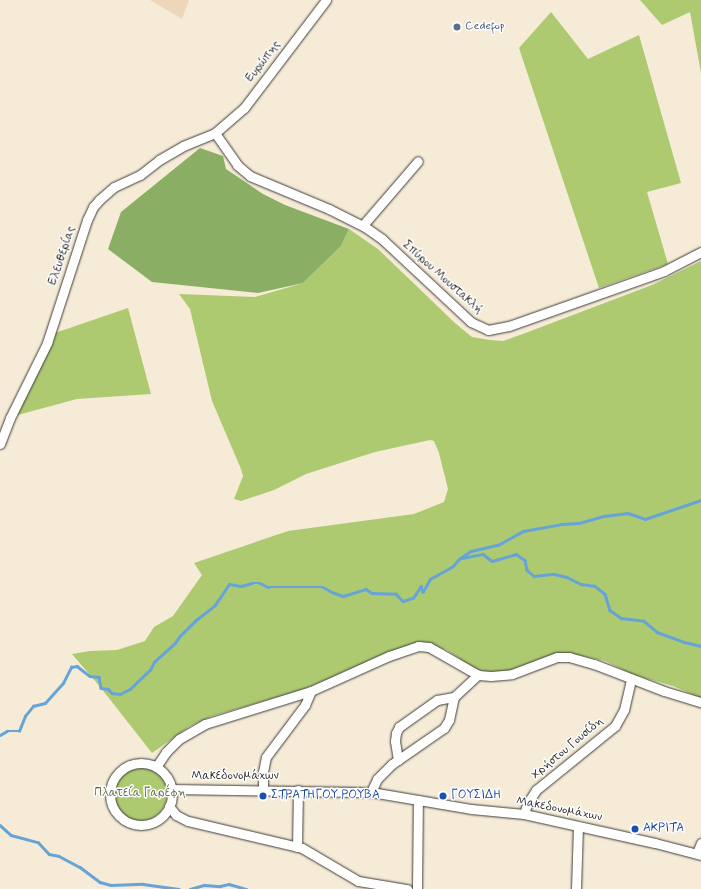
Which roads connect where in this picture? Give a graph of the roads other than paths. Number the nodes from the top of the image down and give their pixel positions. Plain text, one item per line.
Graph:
1 (326, 0) edge
2 (215, 133) junction
3 (418, 162) dead end
4 (363, 225) junction
5 (701, 252) edge
6 (0, 444) edge
7 (478, 675) junction
8 (631, 679) junction
9 (311, 691) junction
10 (454, 697) junction
11 (701, 702) edge
12 (398, 760) junction
13 (156, 767) junction
14 (171, 789) junction
15 (263, 789) junction
16 (298, 790) junction
17 (371, 792) junction
18 (418, 800) junction
19 (169, 806) junction
20 (524, 814) junction
21 (578, 828) junction
22 (701, 843) edge
23 (297, 847) junction
24 (699, 854) edge
25 (407, 889) edge
26 (417, 889) edge
27 (576, 889) edge

1 - 2 street, Ευρώπης
2 - 4 street, Σπύρου Μουστακλή
2 - 6 street, Ελευθερίας
3 - 4 street
4 - 5 street, Σπύρου Μουστακλή
7 - 8 street
7 - 9 street
7 - 10 street
8 - 11 street
8 - 20 street, Χρήστου Γουσίδη
9 - 13 street
9 - 15 street
10 - 12 street
10 - 12 street
12 - 17 street
13 - 14 street
13 - 19 street
14 - 15 street, Μακεδονομάχων
14 - 19 street
15 - 16 street, Μακεδονομάχων
16 - 17 street, Μακεδονομάχων
16 - 23 street
17 - 18 street, Μακεδονομάχων
18 - 20 street, Μακεδονομάχων
18 - 26 street
19 - 23 street
20 - 21 street, Μακεδονομάχων
21 - 24 street, Μακεδονομάχων
21 - 27 street
22 - 24 street
23 - 25 street

